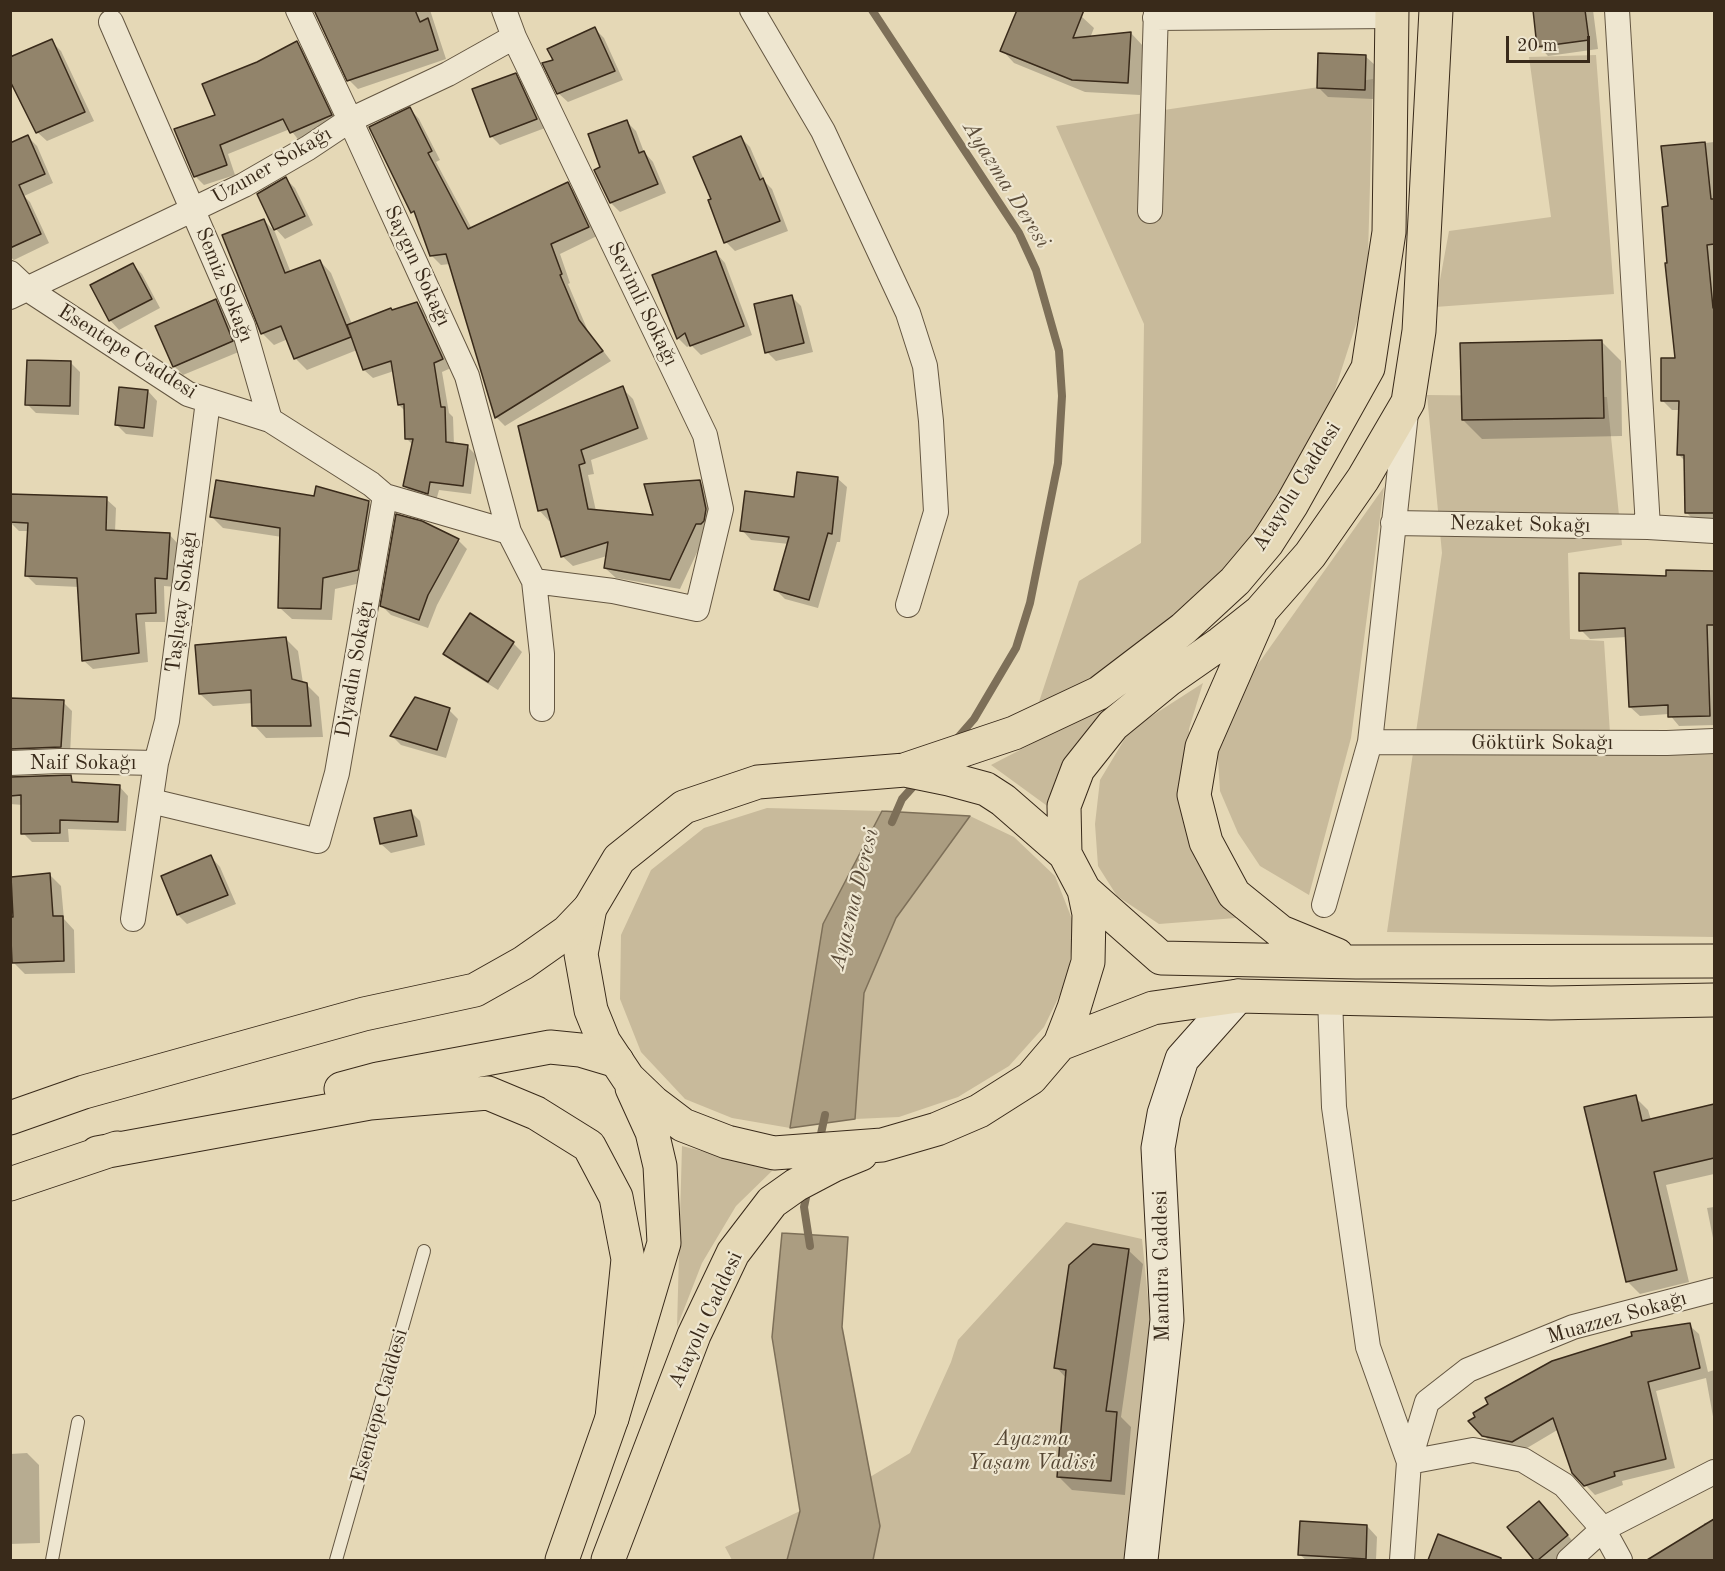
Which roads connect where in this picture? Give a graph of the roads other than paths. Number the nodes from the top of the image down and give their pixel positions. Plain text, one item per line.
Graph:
1 (298, 10) edge
2 (504, 10) edge
3 (752, 10) edge
4 (1436, 10) edge
5 (1617, 10) edge
6 (1392, 13) edge
7 (1156, 14) edge
8 (111, 22) dead end
9 (514, 37) junction
10 (350, 120) junction
11 (193, 210) junction
12 (1150, 212) dead end
13 (16, 286) edge
14 (208, 401) junction
15 (1408, 402) junction
16 (270, 420) junction
17 (385, 496) junction
18 (1393, 523) junction
19 (1648, 527) junction
20 (1714, 531) edge
21 (509, 532) junction
22 (534, 581) junction
23 (908, 605) dead end
24 (1260, 612) junction
25 (542, 709) dead end
26 (1714, 741) edge
27 (1370, 742) junction
28 (10, 763) edge
29 (156, 763) junction
30 (905, 770) junction
31 (151, 801) junction
32 (1065, 854) junction
33 (1084, 890) junction
34 (1324, 905) dead end
35 (590, 908) junction
36 (133, 919) dead end
37 (1714, 961) edge
38 (1356, 962) junction
39 (1238, 996) junction
40 (1330, 998) junction
41 (1714, 1000) edge
42 (1060, 1044) junction
43 (622, 1069) junction
44 (10, 1118) edge
45 (882, 1145) junction
46 (97, 1153) junction
47 (10, 1184) edge
48 (424, 1251) dead end
49 (1714, 1290) edge
50 (612, 1418) junction
51 (78, 1422) dead end
52 (1409, 1462) junction
53 (1714, 1472) edge
54 (1603, 1529) junction
55 (559, 1555) edge
56 (52, 1560) edge
57 (336, 1560) edge
58 (608, 1560) edge
59 (1141, 1560) edge
60 (1402, 1560) edge
61 (1569, 1560) edge
62 (1620, 1560) edge

1 - 10 street, Saygın Sokağı
2 - 9 street, Sevimli Sokağı
3 - 23 street
4 - 15 main road, Atayolu Caddesi
5 - 19 street
6 - 7 street
6 - 30 main road, Atayolu Caddesi
7 - 12 street
8 - 11 street, Semiz Sokağı
9 - 10 street, Uzuner Sokağı
9 - 22 street, Sevimli Sokağı
10 - 11 street, Uzuner Sokağı
10 - 21 street, Saygın Sokağı
11 - 13 street, Uzuner Sokağı
11 - 16 street, Semiz Sokağı
13 - 14 street, Esentepe Caddesi
14 - 16 street, Esentepe Caddesi
14 - 29 street, Taşlıçay Sokağı
15 - 18 street, Atayolu Caddesi
15 - 24 main road, Atayolu Caddesi
16 - 17 street, Esentepe Caddesi
17 - 21 street, Esentepe Caddesi
17 - 31 street, Diyadin Sokağı
18 - 19 street, Nezaket Sokağı
18 - 27 street, Atayolu Caddesi
19 - 20 street, Nezaket Sokağı
21 - 22 street
22 - 25 street
24 - 32 main road
24 - 38 main road
26 - 27 street, Göktürk Sokağı
27 - 34 street, Atayolu Caddesi
28 - 29 street, Naif Sokağı
29 - 31 street, Taşlıçay Sokağı
30 - 32 main road
30 - 35 main road
31 - 36 street, Taşlıçay Sokağı
32 - 33 main road
33 - 38 main road
33 - 42 main road
35 - 43 main road
35 - 44 main road
37 - 38 main road
39 - 40 main road
39 - 42 main road
39 - 59 street, Mandıra Caddesi
40 - 41 main road
40 - 52 street
42 - 45 main road
43 - 45 main road
43 - 46 main road
43 - 50 main road
45 - 58 main road, Atayolu Caddesi
46 - 47 main road
46 - 50 main road
48 - 57 lane, Esentepe Caddesi
49 - 52 street, Muazzez Sokağı
50 - 55 main road
51 - 56 lane
52 - 54 street
52 - 60 street
53 - 54 street
54 - 61 street
54 - 62 street

